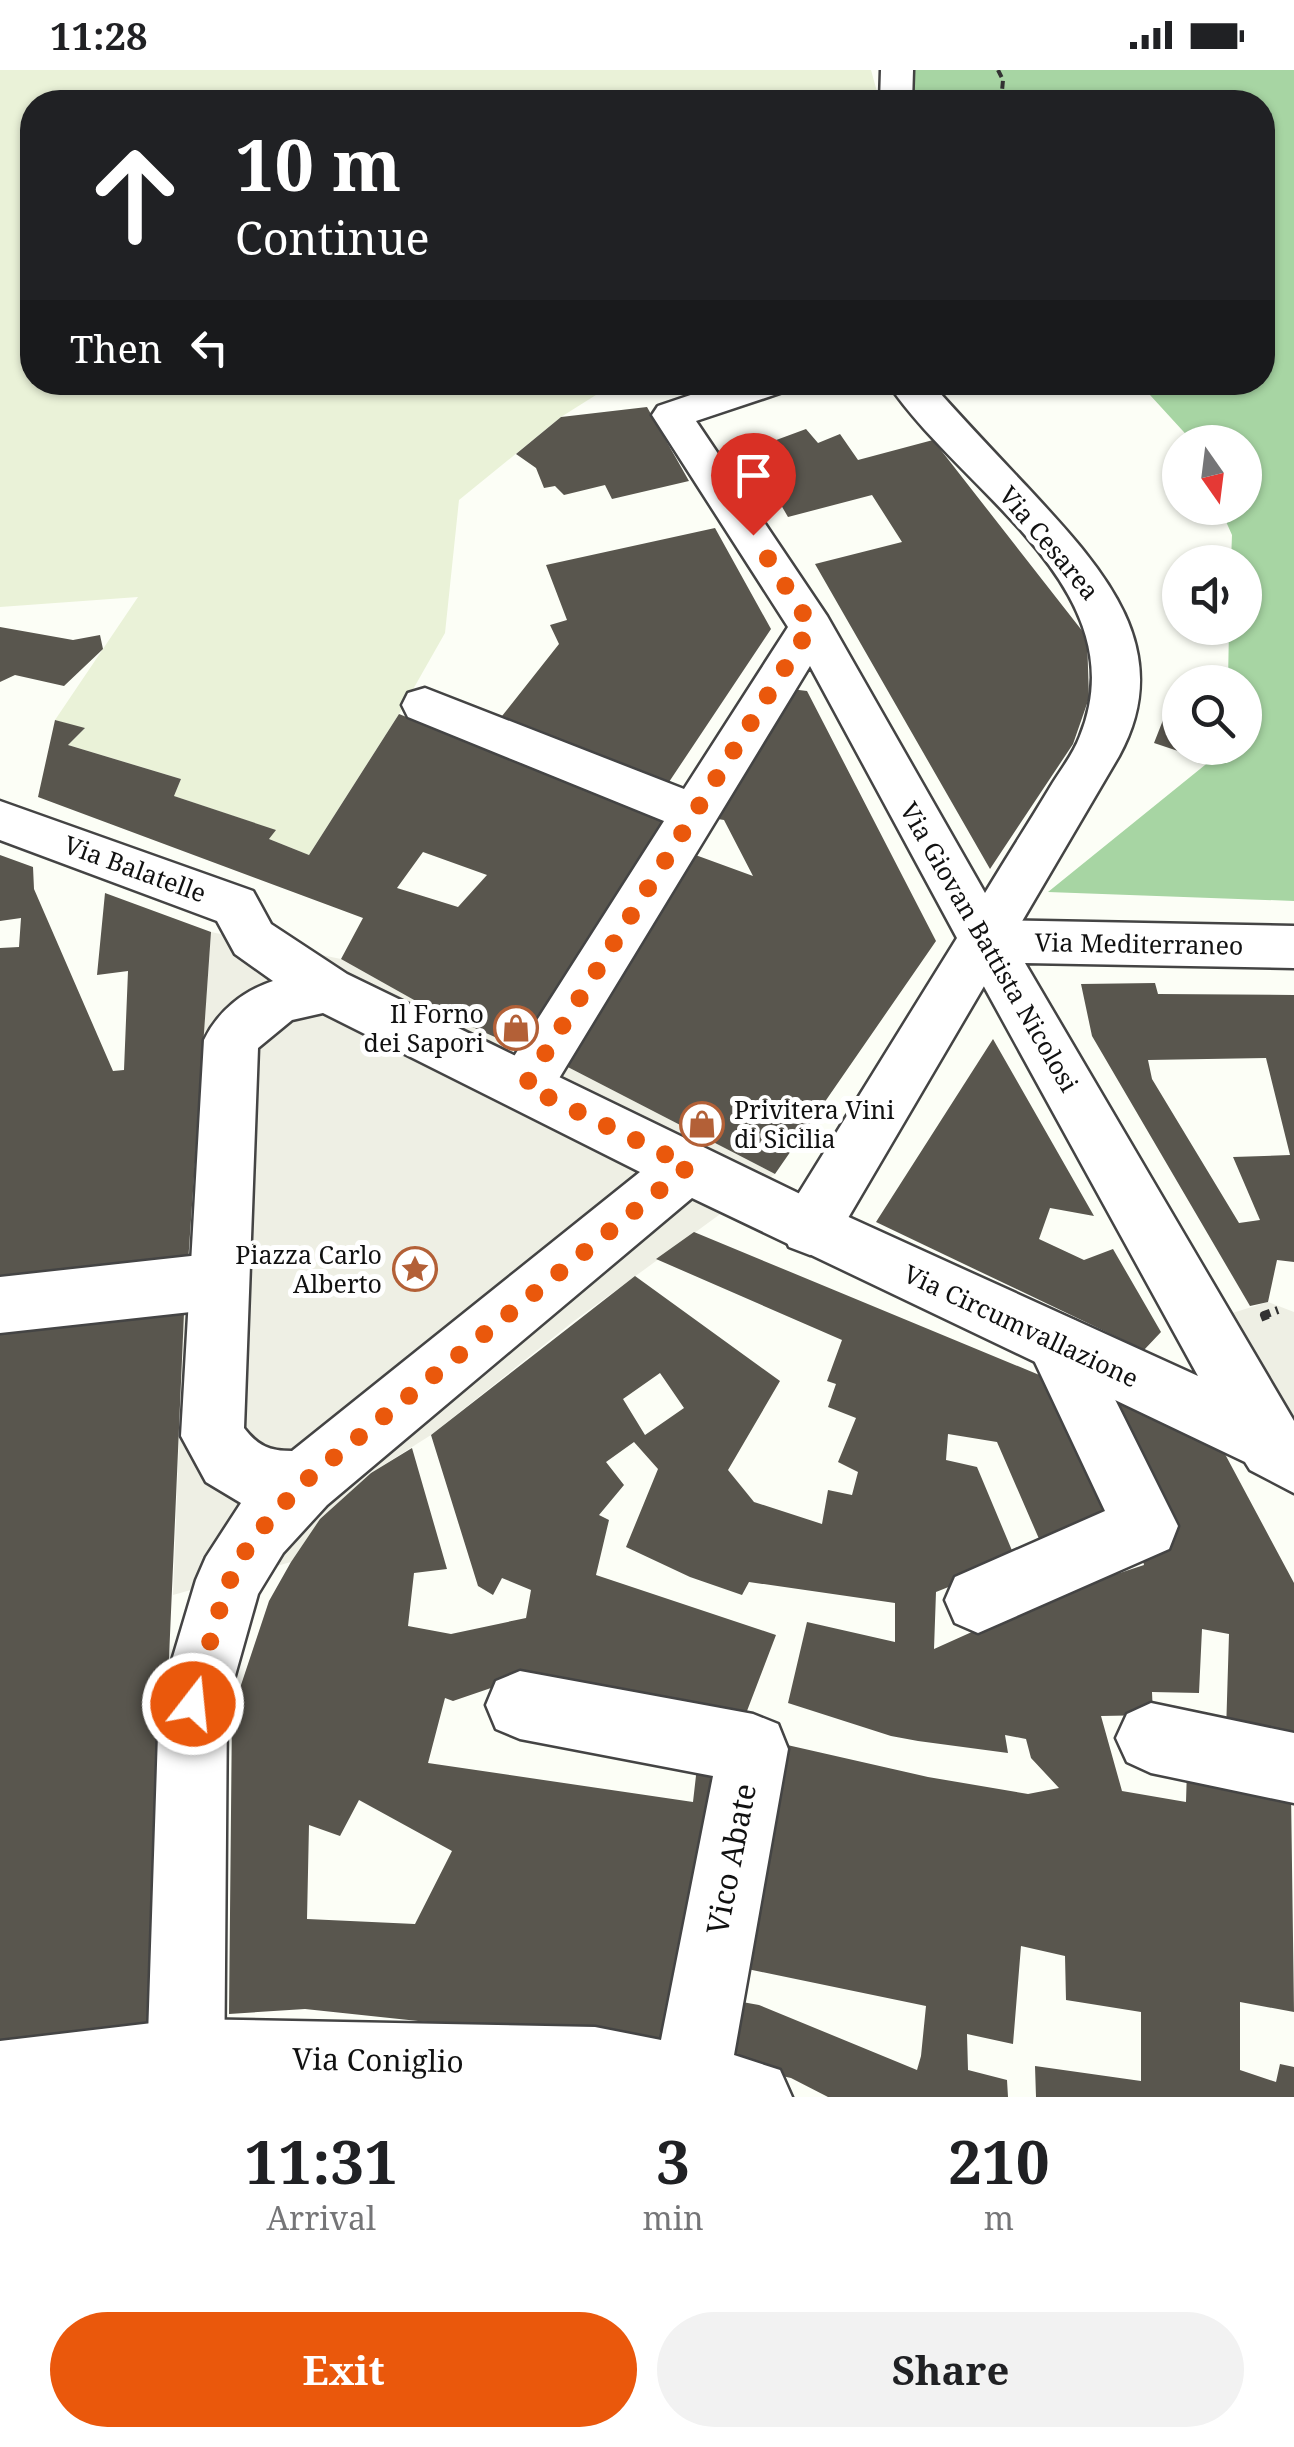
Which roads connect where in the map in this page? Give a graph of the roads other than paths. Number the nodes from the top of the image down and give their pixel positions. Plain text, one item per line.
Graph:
1 (733, 395) edge
2 (919, 395) edge
3 (811, 626) junction
4 (425, 705) dead end
5 (694, 814) junction
6 (0, 820) edge
7 (253, 939) junction
8 (985, 942) junction
9 (1294, 947) edge
10 (328, 990) junction
11 (232, 1040) junction
12 (533, 1072) junction
13 (689, 1166) junction
14 (810, 1228) junction
15 (202, 1283) junction
16 (0, 1305) edge
17 (1054, 1341) junction
18 (1285, 1463) edge
19 (304, 1482) junction
20 (978, 1600) dead end
21 (520, 1705) dead end
22 (1150, 1738) dead end
23 (1294, 1768) edge
24 (186, 2077) edge
25 (0, 2079) edge
26 (544, 2081) edge
27 (722, 2091) edge

1 - 3 street, Via Giovan Battista Nicolosi
2 - 8 street, Via Cesarea
3 - 5 street
3 - 8 street, Via Giovan Battista Nicolosi
4 - 5 street
5 - 12 street
6 - 7 street, Via Balatelle
7 - 10 street, Via Balatelle
7 - 11 street
8 - 9 street, Via Mediterraneo
8 - 14 street, Via Cesarea
8 - 18 street, Via Giovan Battista Nicolosi
10 - 11 street
10 - 12 street, Via Balatelle
11 - 15 street
12 - 13 street, Via Circumvallazione
13 - 14 street, Via Circumvallazione
13 - 19 street
14 - 17 street, Via Circumvallazione
15 - 16 street
15 - 19 street
17 - 18 street, Via Circumvallazione
17 - 20 street
19 - 24 street
21 - 27 street, Vico Abate
22 - 23 street
24 - 25 street, Via Coniglio
24 - 26 street, Via Coniglio
26 - 27 street, Via Coniglio

